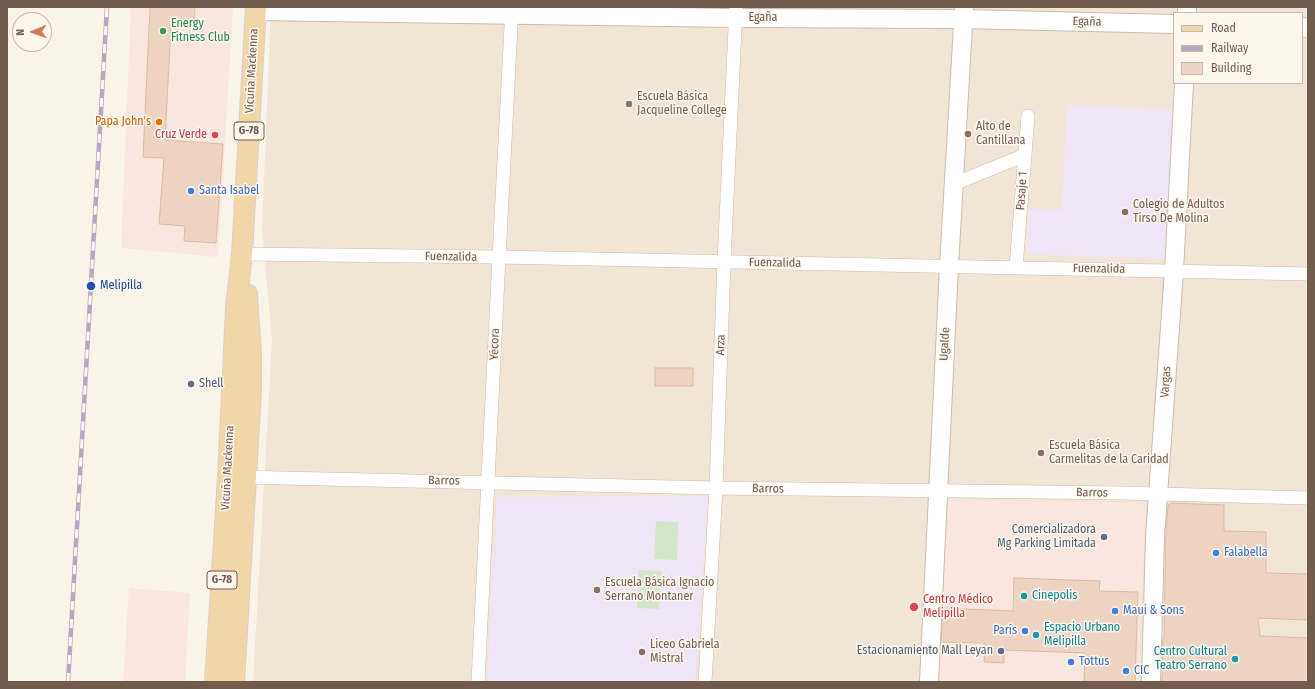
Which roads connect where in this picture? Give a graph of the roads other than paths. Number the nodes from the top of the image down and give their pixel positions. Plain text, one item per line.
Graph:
1 (256, 9) edge
2 (512, 10) edge
3 (736, 12) edge
4 (963, 13) edge
5 (1173, 24) edge
6 (1184, 84) edge
7 (1028, 116) dead end
8 (1025, 155) junction
9 (954, 184) junction
10 (242, 254) junction
11 (499, 257) junction
12 (724, 262) junction
13 (949, 266) junction
14 (1016, 267) junction
15 (1174, 271) junction
16 (1308, 274) edge
17 (237, 477) junction
18 (489, 482) junction
19 (716, 488) junction
20 (938, 491) junction
21 (1158, 494) junction
22 (1308, 498) edge
23 (215, 682) edge
24 (234, 682) edge
25 (478, 682) edge
26 (705, 682) edge
27 (929, 682) edge
28 (1151, 682) edge

1 - 2 main road, Egaña
1 - 10 main road, Vicuña Mackenna / G-78
2 - 3 main road, Egaña
2 - 11 street, Yécora
3 - 4 main road, Egaña
3 - 12 street, Arza
4 - 5 main road, Egaña
4 - 9 main road, Ugalde
6 - 15 main road, Vargas
7 - 8 street, Pasaje 1
8 - 9 street
8 - 14 street, Pasaje 1
9 - 13 main road, Ugalde
10 - 11 street, Fuenzalida
10 - 17 main road, Vicuña Mackenna / G-78
11 - 12 street, Fuenzalida
11 - 18 street, Yécora
12 - 13 street, Fuenzalida
12 - 19 street, Arza
13 - 14 street, Fuenzalida
13 - 20 main road, Ugalde
14 - 15 street, Fuenzalida
15 - 16 street, Fuenzalida
15 - 21 main road, Vargas
17 - 18 street, Barros
17 - 23 main road, Vicuña Mackenna / G-78
17 - 24 main road, Vicuña Mackenna / G-78
18 - 19 street, Barros
18 - 25 street, Yécora
19 - 20 street, Barros
19 - 26 street, Arza
20 - 21 street, Barros
20 - 27 main road, Ugalde
21 - 22 street, Barros
21 - 28 main road, Vargas

